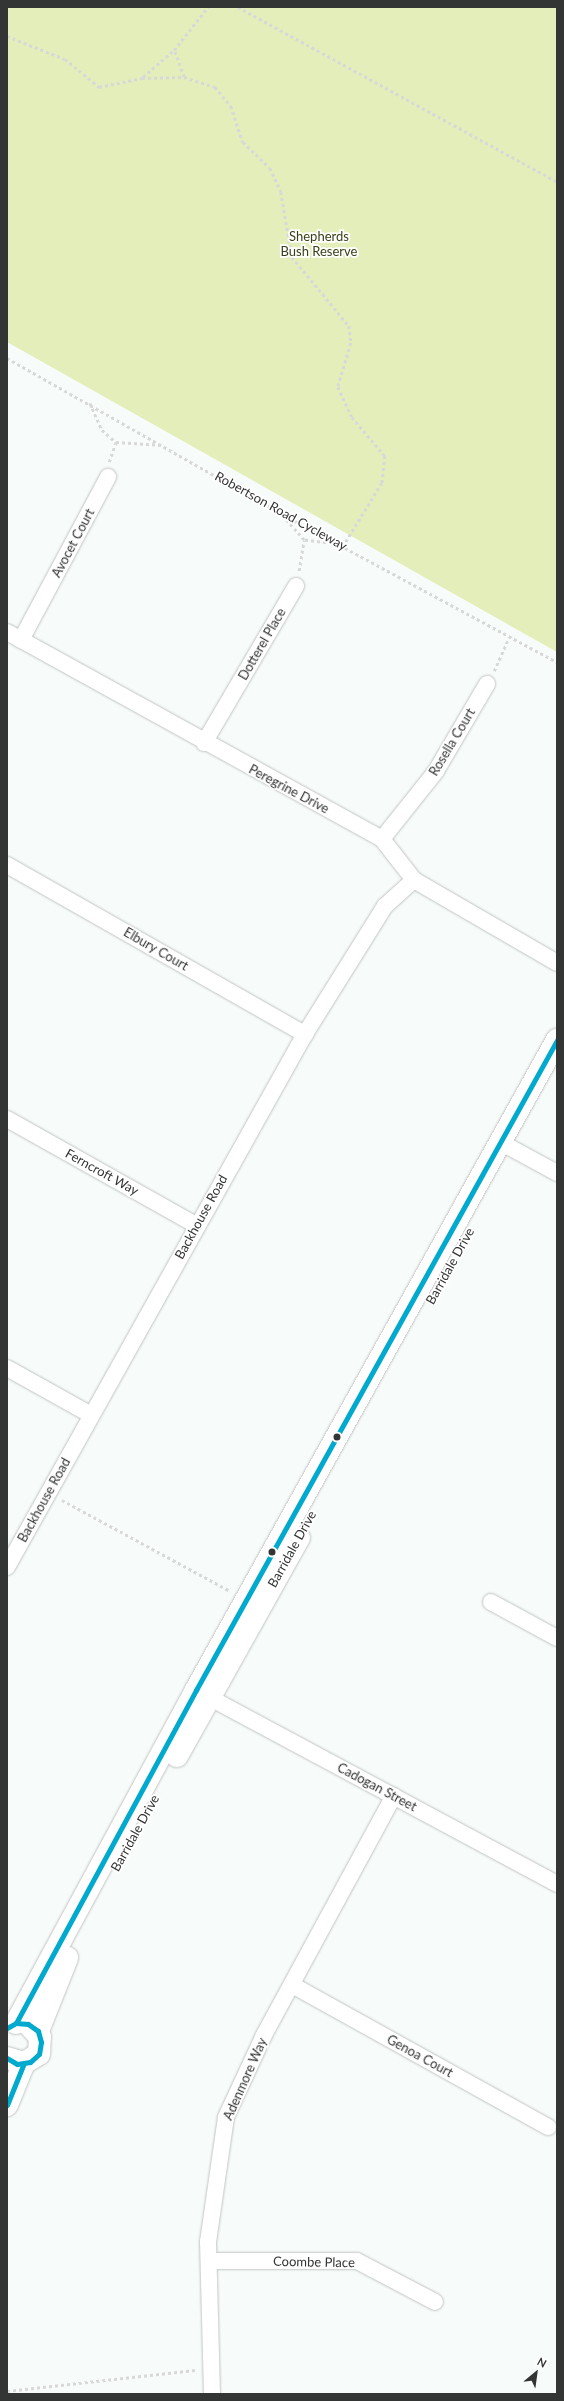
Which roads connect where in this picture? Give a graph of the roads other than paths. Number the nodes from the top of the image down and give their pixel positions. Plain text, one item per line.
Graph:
1 (108, 477) road end
2 (296, 586) road end
3 (7, 632) edge
4 (21, 640) junction
5 (487, 684) road end
6 (204, 743) junction
7 (382, 839) junction
8 (7, 865) edge
9 (414, 880) junction
10 (557, 963) edge
11 (305, 1034) junction
12 (557, 1040) edge
13 (557, 1071) edge
14 (7, 1119) edge
15 (508, 1146) junction
16 (557, 1173) edge
17 (196, 1226) junction
18 (7, 1368) edge
19 (90, 1415) junction
20 (7, 1567) edge
21 (491, 1602) dead end
22 (557, 1638) edge
23 (203, 1694) junction
24 (394, 1796) junction
25 (557, 1884) edge
26 (292, 1985) junction
27 (12, 2025) edge
28 (38, 2032) junction
29 (16, 2061) edge
30 (7, 2105) edge
31 (548, 2127) dead end
32 (209, 2261) junction
33 (435, 2302) dead end
34 (212, 2394) edge

1 - 4 street, Avocet Court
2 - 6 street, Dotterel Place
3 - 4 street, Peregrine Drive
4 - 6 street, Peregrine Drive
5 - 7 street, Rosella Court
6 - 7 street, Peregrine Drive
7 - 9 street, Peregrine Drive
8 - 11 street, Elbury Court
9 - 10 street, Peregrine Drive
9 - 11 street, Backhouse Road
11 - 17 street, Backhouse Road
12 - 15 street, Barridale Drive
13 - 15 street, Barridale Drive
14 - 17 street, Ferncroft Way
15 - 16 street
15 - 23 street, Barridale Drive
15 - 23 street, Barridale Drive
17 - 19 street, Backhouse Road
18 - 19 street
19 - 20 street, Backhouse Road
21 - 22 street
23 - 24 street, Cadogan Street
23 - 27 street, Barridale Drive
23 - 28 street, Barridale Drive
24 - 25 street, Cadogan Street
24 - 26 street, Adenmore Way
26 - 31 street, Genoa Court
26 - 32 street, Adenmore Way
27 - 28 street
28 - 29 street
29 - 30 street
32 - 33 street, Coombe Place
32 - 34 street, Adenmore Way

